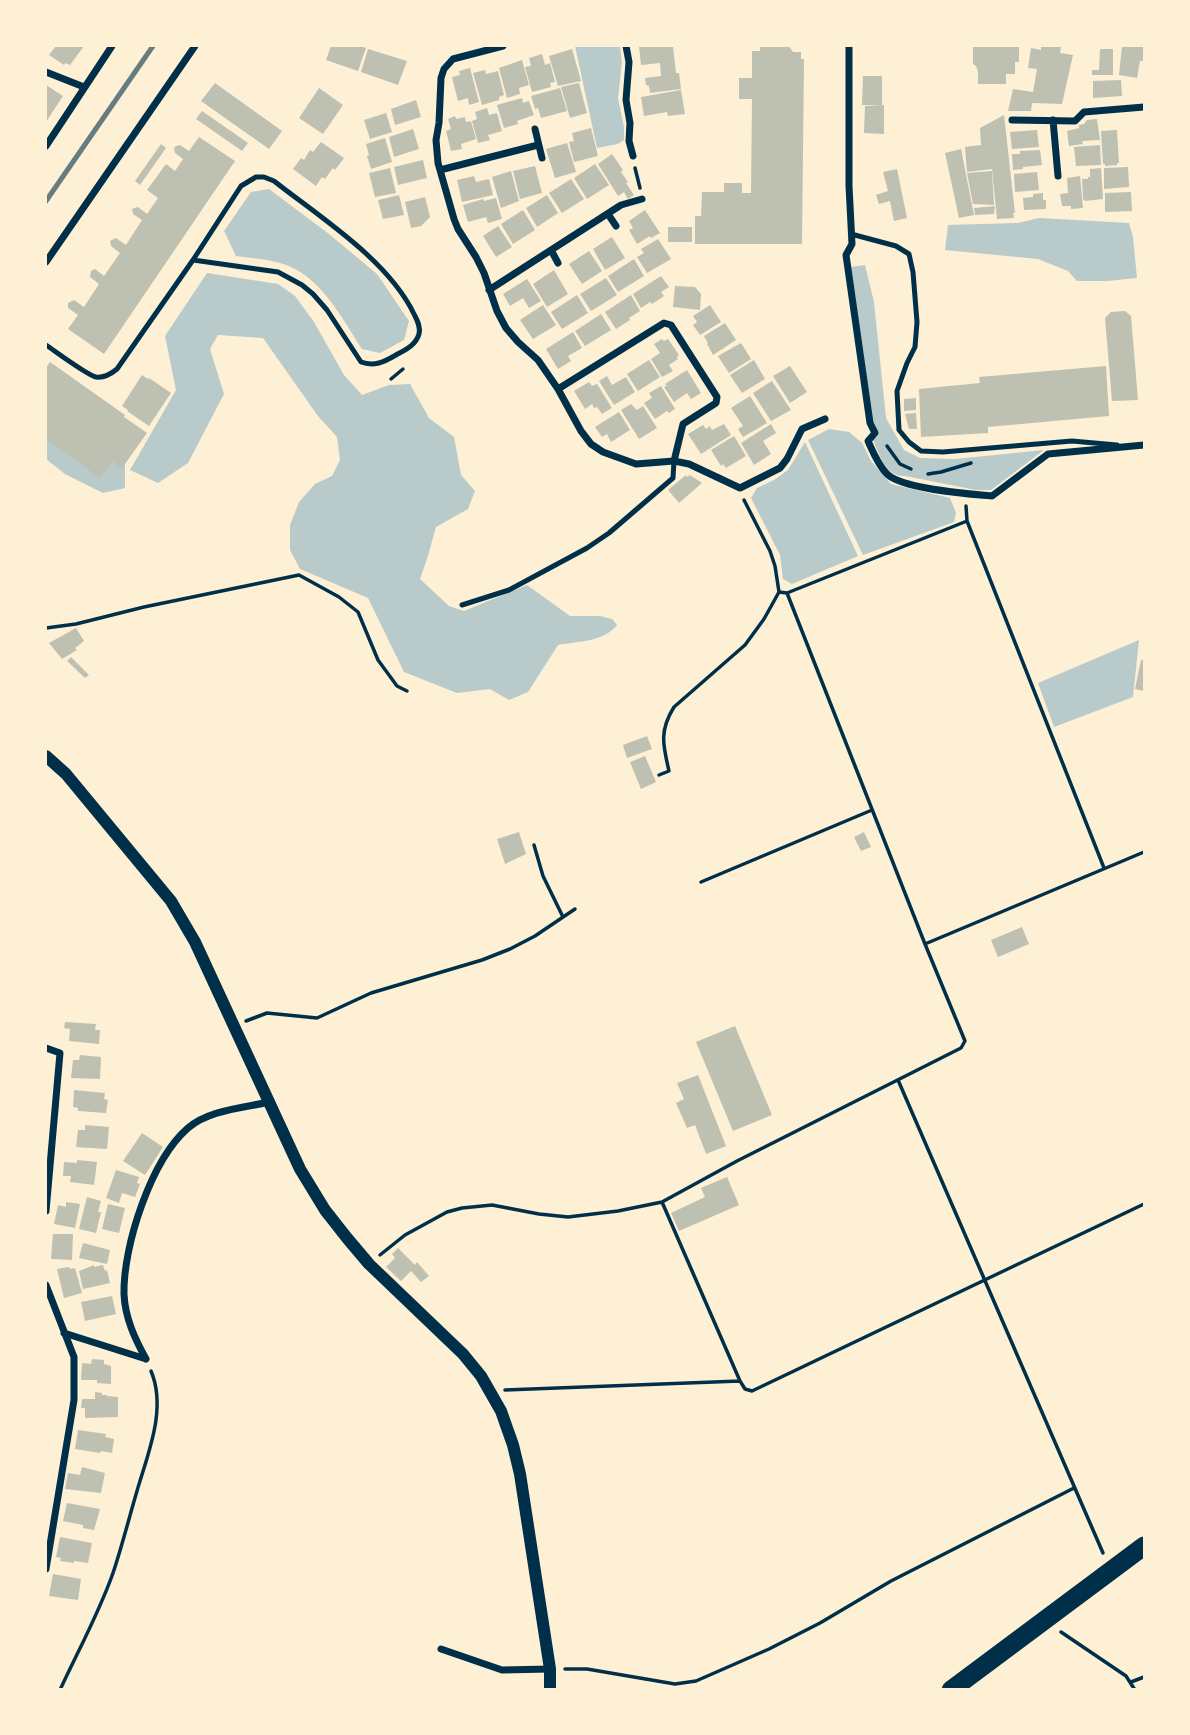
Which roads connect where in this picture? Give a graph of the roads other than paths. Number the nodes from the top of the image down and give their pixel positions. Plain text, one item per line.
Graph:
1 (112, 46) edge
2 (195, 46) edge
3 (503, 46) edge
4 (626, 46) edge
5 (849, 46) edge
6 (46, 72) edge
7 (84, 87) junction
8 (1144, 107) edge
9 (1012, 120) dead end
10 (1053, 120) junction
11 (534, 129) dead end
12 (538, 145) junction
13 (46, 146) edge
14 (633, 156) road end
15 (542, 158) dead end
16 (440, 170) junction
17 (1058, 176) dead end
18 (642, 198) road end
19 (608, 214) junction
20 (616, 226) dead end
21 (851, 234) junction
22 (551, 250) junction
23 (193, 260) junction
24 (46, 261) edge
25 (558, 263) dead end
26 (489, 290) junction
27 (46, 345) edge
28 (558, 389) junction
29 (825, 419) dead end
30 (1144, 444) edge
31 (1131, 446) junction
32 (674, 461) junction
33 (462, 605) dead end
34 (46, 756) edge
35 (46, 1047) edge
36 (269, 1102) junction
37 (48, 1162) edge
38 (46, 1211) edge
39 (46, 1285) edge
40 (64, 1333) junction
41 (1144, 1546) edge
42 (46, 1569) edge
43 (441, 1649) dead end
44 (550, 1669) junction
45 (550, 1689) edge
46 (951, 1689) edge

1 - 7 street
2 - 24 street
3 - 16 street
4 - 14 street
5 - 21 street
6 - 7 street
7 - 13 street
8 - 10 street
9 - 10 street
10 - 17 street
11 - 12 street
12 - 15 street
12 - 16 street
16 - 26 street
18 - 19 street
19 - 20 street
19 - 22 street
21 - 31 lane
21 - 31 street
22 - 25 street
22 - 26 street
23 - 23 lane
23 - 27 lane
26 - 28 street
28 - 32 street
28 - 32 street
29 - 32 street
30 - 31 street
32 - 33 lane
34 - 36 street
35 - 37 street
36 - 40 street
36 - 44 street
37 - 38 street
39 - 40 street
40 - 42 street
41 - 46 highway
43 - 44 street
44 - 45 street

